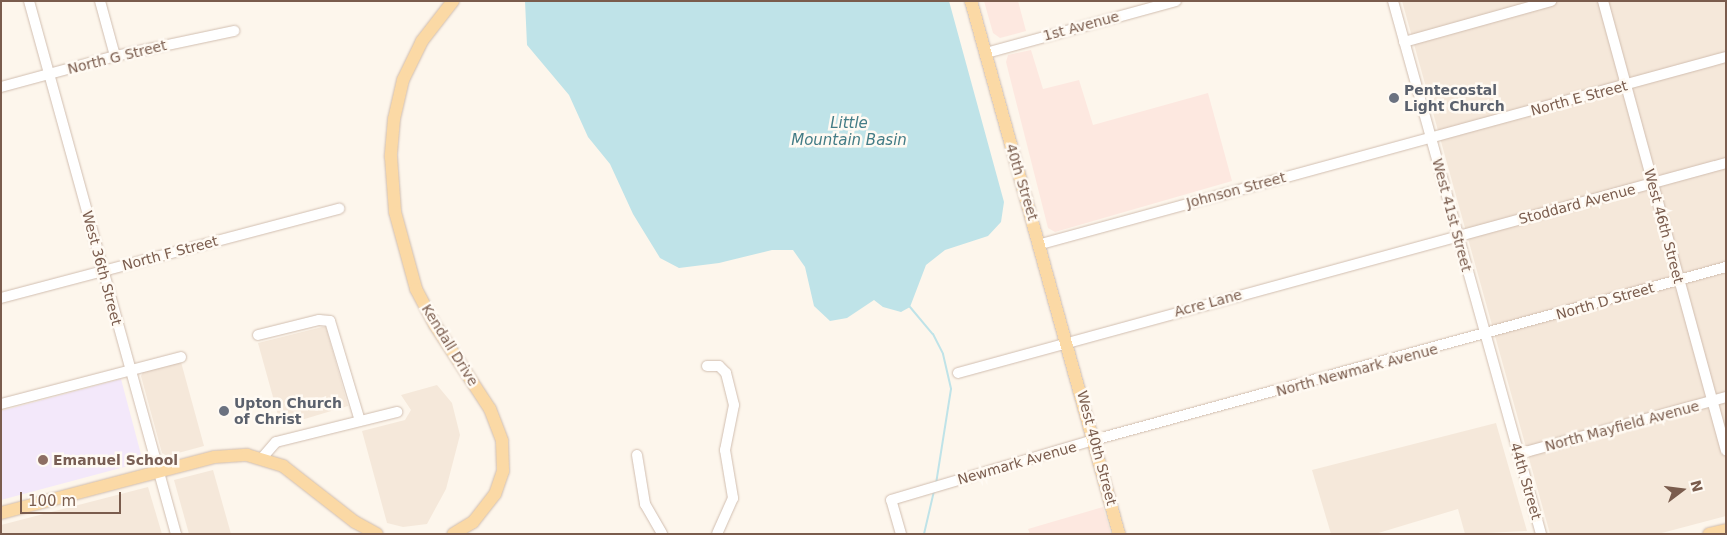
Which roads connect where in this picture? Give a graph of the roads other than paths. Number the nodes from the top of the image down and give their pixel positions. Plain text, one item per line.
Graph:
1 (28, 1) edge
2 (100, 1) edge
3 (452, 1) edge
4 (971, 1) edge
5 (1176, 1) edge
6 (1393, 1) edge
7 (1551, 1) edge
8 (1603, 1) edge
9 (234, 31) dead end
10 (1404, 42) junction
11 (986, 53) junction
12 (114, 56) junction
13 (1726, 57) edge
14 (49, 74) junction
15 (1626, 85) junction
16 (1, 87) edge
17 (1431, 136) junction
18 (1726, 163) edge
19 (1653, 183) junction
20 (339, 209) dead end
21 (1458, 235) junction
22 (1041, 244) junction
23 (1726, 267) edge
24 (103, 271) junction
25 (1679, 279) junction
26 (1, 298) edge
27 (258, 335) dead end
28 (1485, 335) junction
29 (1068, 341) junction
30 (182, 357) dead end
31 (1074, 363) joint
32 (707, 366) dead end
33 (130, 370) junction
34 (958, 373) dead end
35 (1726, 397) edge
36 (1712, 401) junction
37 (1, 404) edge
38 (1230, 406) joint
39 (397, 412) dead end
40 (360, 421) junction
41 (1511, 429) joint
42 (1094, 440) junction
43 (1726, 450) edge
44 (1518, 454) junction
45 (637, 456) dead end
46 (262, 458) junction
47 (159, 472) junction
48 (1, 513) edge
49 (1726, 530) edge
50 (176, 534) edge
51 (377, 534) edge
52 (453, 534) edge
53 (662, 534) edge
54 (717, 534) edge
55 (901, 534) edge
56 (1120, 534) edge
57 (1541, 534) edge
58 (1709, 534) edge

1 - 14 street, West 36th Street
2 - 12 street
3 - 52 main road, Kendall Drive
4 - 11 main road, 40th Street
5 - 11 street, 1st Avenue
6 - 10 street, West 41st Street
7 - 10 street
8 - 15 street, West 46th Street
9 - 12 street, North G Street
10 - 17 street, West 41st Street
11 - 22 main road, 40th Street
12 - 14 street, North G Street
13 - 15 street, North E Street
14 - 16 street, North G Street
14 - 24 street, West 36th Street
15 - 17 street, North E Street
15 - 19 street, West 46th Street
17 - 21 street, West 41st Street
17 - 22 street, Johnson Street
18 - 19 street, Stoddard Avenue
19 - 21 street, Stoddard Avenue
19 - 25 street, West 46th Street
20 - 24 street, North F Street
21 - 28 street, West 41st Street
21 - 29 street, Acre Lane
22 - 29 main road, 40th Street
23 - 25 street, North D Street
24 - 26 street, North F Street
24 - 33 street, West 36th Street
25 - 28 street, North D Street
25 - 36 street, West 46th Street
27 - 40 street
28 - 38 street, North Newmark Avenue
28 - 41 street, West 41st Street
29 - 31 main road, 40th Street
29 - 34 street, Acre Lane
30 - 33 street
31 - 42 main road, West 40th Street
32 - 54 street
33 - 37 street
33 - 47 street, West 36th Street
35 - 36 street, North Mayfield Avenue
36 - 43 street, West 46th Street
36 - 44 street, North Mayfield Avenue
38 - 42 street, Newmark Avenue
39 - 40 street
40 - 46 street
41 - 44 street, 44th Street
42 - 55 street, Newmark Avenue
42 - 56 main road, West 40th Street
44 - 57 street, 44th Street
45 - 53 street
46 - 47 main road
46 - 51 main road
47 - 48 main road
47 - 50 street, West 36th Street
49 - 58 main road

